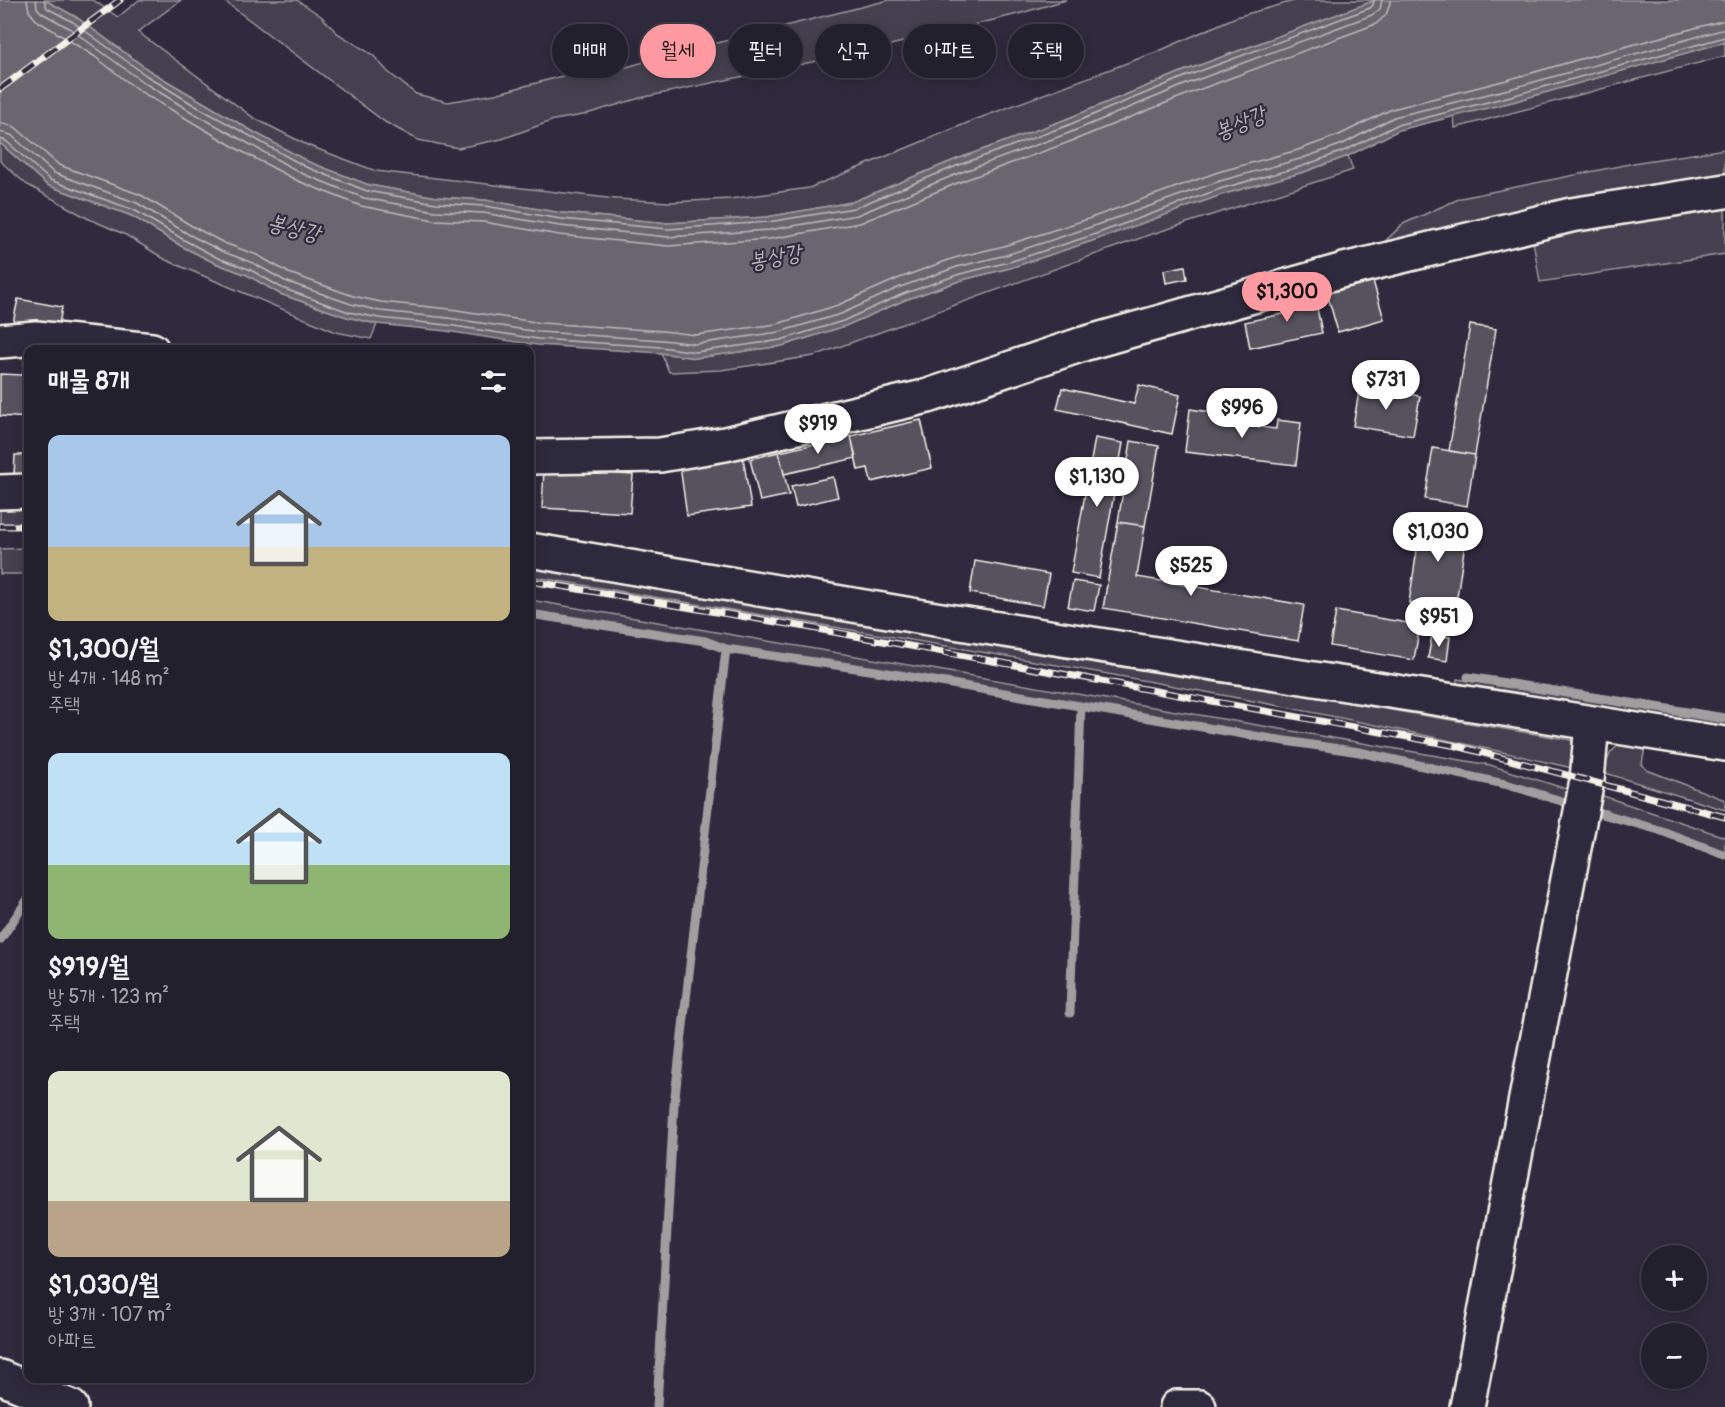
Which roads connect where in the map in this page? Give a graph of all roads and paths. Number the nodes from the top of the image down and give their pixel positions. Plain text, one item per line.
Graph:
1 (1725, 191) edge
2 (0, 341) edge
3 (104, 345) edge
4 (534, 457) edge
5 (24, 491) edge
6 (0, 492) edge
7 (534, 551) edge
8 (1592, 723) junction
9 (1725, 744) edge
10 (0, 1377) edge
11 (71, 1407) edge
12 (1177, 1407) edge
13 (1199, 1407) edge
14 (1467, 1407) edge

1 - 4 street
2 - 3 street
5 - 6 street
7 - 8 street
8 - 9 street
8 - 14 street
10 - 11 street
12 - 13 street

